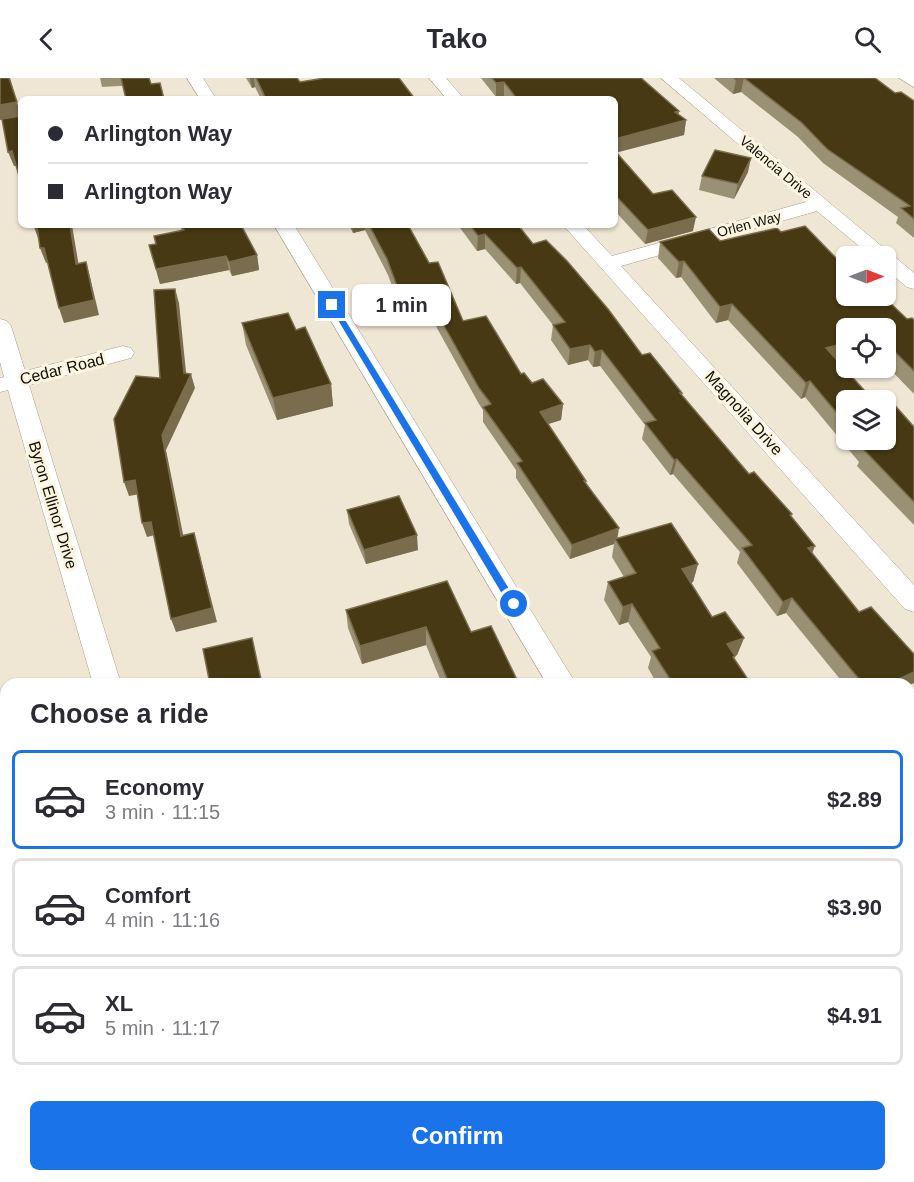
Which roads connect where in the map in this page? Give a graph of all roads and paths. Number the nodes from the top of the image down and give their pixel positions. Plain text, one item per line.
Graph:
1 (195, 78) edge
2 (437, 78) edge
3 (669, 78) edge
4 (907, 78) edge
5 (914, 82) edge
6 (206, 96) edge
7 (453, 96) edge
8 (820, 204) junction
9 (286, 228) edge
10 (576, 228) edge
11 (870, 246) edge
12 (608, 263) junction
13 (896, 268) edge
14 (914, 283) edge
15 (0, 326) edge
16 (123, 353) dead end
17 (8, 383) edge
18 (914, 602) edge
19 (105, 678) edge
20 (558, 678) edge

1 - 6 street
2 - 7 street
3 - 8 street, Valencia Drive
4 - 5 street
8 - 11 street, Valencia Drive
8 - 12 street, Orlen Way
9 - 20 street
10 - 12 street, Magnolia Drive
12 - 18 street, Magnolia Drive
13 - 14 street, Valencia Drive
15 - 17 street, Byron Ellinor Drive
16 - 17 street, Cedar Road
17 - 19 street, Byron Ellinor Drive

